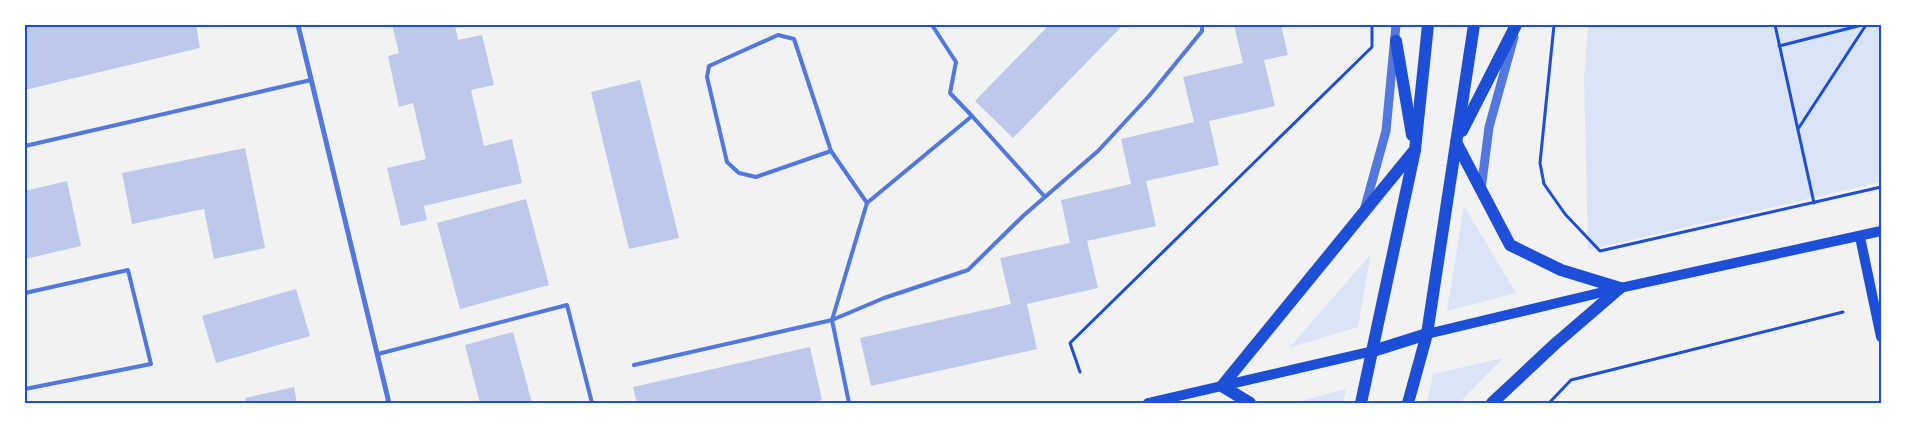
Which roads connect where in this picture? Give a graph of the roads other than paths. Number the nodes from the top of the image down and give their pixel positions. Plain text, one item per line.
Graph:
1 (298, 25) edge
2 (932, 25) edge
3 (1202, 25) edge
4 (1396, 25) edge
5 (1428, 25) edge
6 (1474, 25) edge
7 (1517, 25) edge
8 (1396, 41) junction
9 (311, 80) junction
10 (972, 116) junction
11 (1456, 142) junction
12 (25, 146) edge
13 (1415, 150) junction
14 (832, 151) junction
15 (1481, 193) junction
16 (1045, 197) junction
17 (867, 203) junction
18 (1364, 210) junction
19 (1881, 231) edge
20 (1860, 237) junction
21 (1620, 288) junction
22 (25, 293) edge
23 (832, 320) junction
24 (1427, 334) junction
25 (1881, 337) edge
26 (1373, 351) junction
27 (378, 354) junction
28 (634, 366) dead end
29 (1222, 386) junction
30 (25, 389) edge
31 (389, 403) edge
32 (592, 403) edge
33 (849, 403) edge
34 (1148, 403) edge
35 (1250, 403) edge
36 (1361, 403) edge
37 (1408, 403) edge
38 (1492, 403) edge

1 - 9 street
2 - 10 lane
3 - 16 lane
4 - 8 street
5 - 13 main road
6 - 11 main road
7 - 11 main road
7 - 15 street
8 - 13 main road
8 - 18 street
9 - 12 lane
9 - 27 street
10 - 16 lane
10 - 17 lane
11 - 15 main road
11 - 24 main road
13 - 18 main road
13 - 26 main road
14 - 14 lane
14 - 17 lane
15 - 21 main road
16 - 23 lane
17 - 23 lane
18 - 29 main road
19 - 20 main road
20 - 21 main road
20 - 25 main road
21 - 24 main road
21 - 38 main road
22 - 30 lane
23 - 28 lane
23 - 33 lane
24 - 26 main road
24 - 37 main road
26 - 29 main road
26 - 36 main road
27 - 31 street
27 - 32 lane
29 - 34 main road
29 - 35 main road

